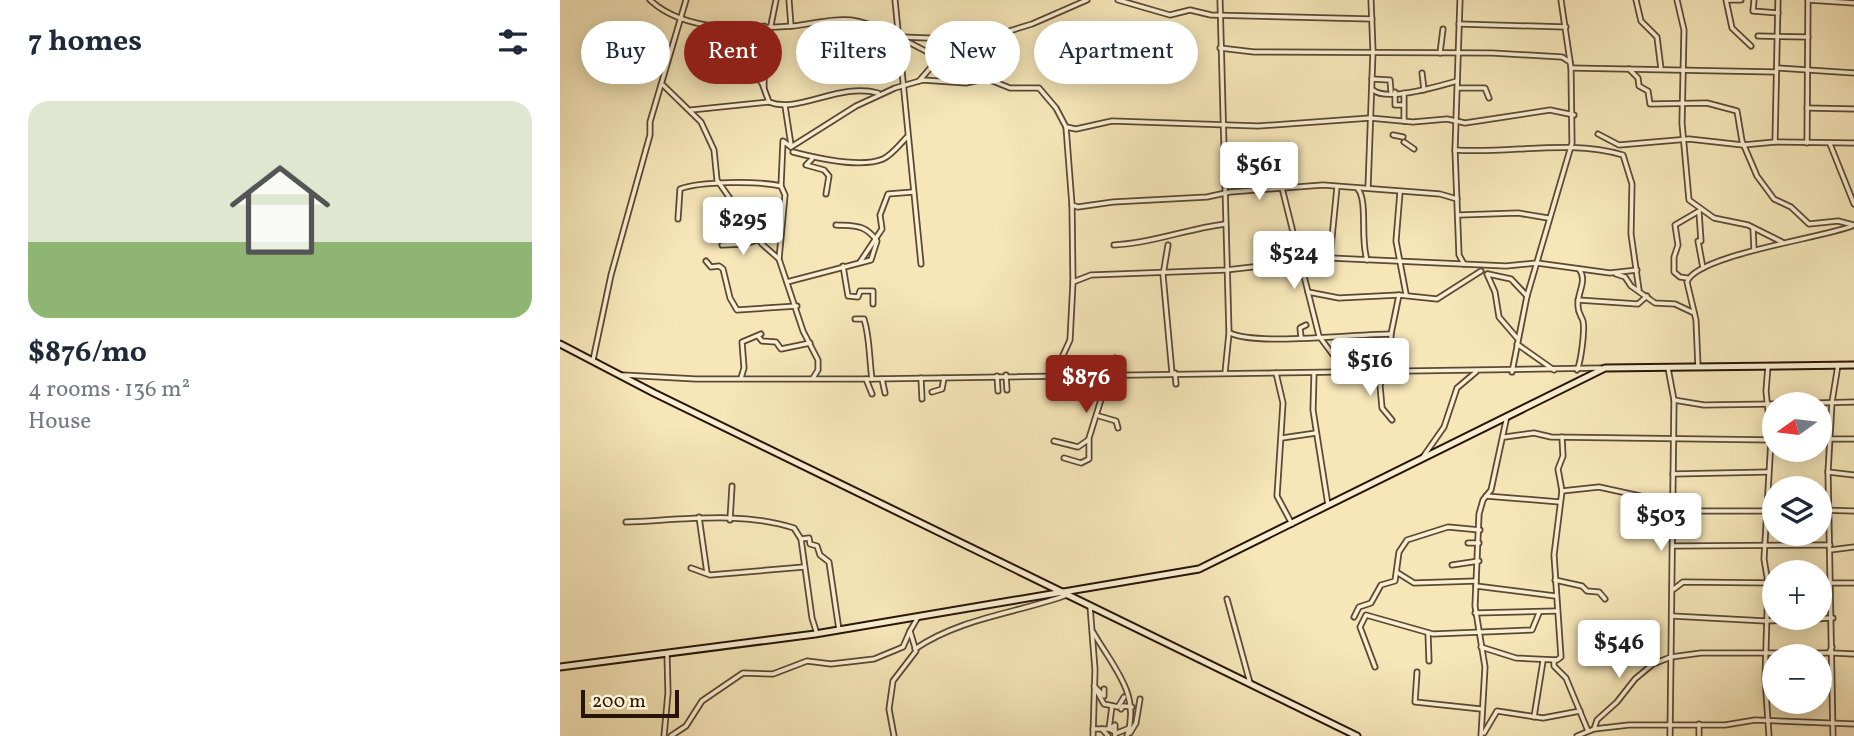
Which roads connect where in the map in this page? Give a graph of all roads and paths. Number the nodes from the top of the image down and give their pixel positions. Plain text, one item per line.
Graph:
1 (650, 0) edge
2 (686, 0) edge
3 (776, 0) edge
4 (789, 0) edge
5 (895, 0) edge
6 (1087, 0) edge
7 (1118, 0) edge
8 (1220, 0) edge
9 (1371, 0) edge
10 (1460, 0) edge
11 (1561, 0) edge
12 (1636, 0) edge
13 (1677, 0) edge
14 (1726, 0) edge
15 (1741, 0) edge
16 (1754, 0) edge
17 (1778, 0) edge
18 (1808, 0) edge
19 (1854, 4) edge
20 (1778, 13) junction
21 (1219, 15) junction
22 (1372, 19) junction
23 (681, 20) junction
24 (689, 21) edge
25 (772, 21) edge
26 (896, 21) edge
27 (1459, 24) junction
28 (796, 25) edge
29 (782, 26) edge
30 (791, 26) junction
31 (1566, 27) junction
32 (1020, 28) edge
33 (1443, 29) dead end
34 (1758, 36) dead end
35 (1777, 36) junction
36 (1808, 37) junction
37 (1751, 46) dead end
38 (1220, 48) junction
39 (1373, 51) junction
40 (1440, 53) junction
41 (1458, 54) junction
42 (670, 57) edge
43 (1571, 65) junction
44 (1629, 69) junction
45 (1661, 69) junction
46 (1682, 69) junction
47 (1777, 70) junction
48 (1807, 71) junction
49 (1422, 73) dead end
50 (1854, 73) edge
51 (925, 75) edge
52 (1373, 79) junction
53 (1458, 81) junction
54 (925, 82) edge
55 (918, 83) junction
56 (662, 84) joint
57 (761, 84) edge
58 (764, 84) edge
59 (1000, 84) edge
60 (903, 86) junction
61 (764, 88) junction
62 (1372, 88) junction
63 (1458, 88) junction
64 (1424, 90) junction
65 (1393, 92) junction
66 (1404, 93) junction
67 (880, 94) junction
68 (1489, 98) dead end
69 (769, 102) junction
70 (1682, 102) junction
71 (1402, 105) junction
72 (785, 106) junction
73 (1806, 108) junction
74 (1854, 109) edge
75 (690, 111) junction
76 (1574, 115) junction
77 (1370, 118) junction
78 (1457, 120) junction
79 (1404, 121) junction
80 (1223, 125) junction
81 (1066, 127) junction
82 (1598, 134) dead end
83 (1392, 135) dead end
84 (908, 136) junction
85 (1683, 139) junction
86 (1775, 142) junction
87 (1807, 143) junction
88 (1830, 144) junction
89 (1854, 144) edge
90 (1743, 145) junction
91 (1414, 149) dead end
92 (792, 150) junction
93 (1455, 150) junction
94 (1571, 150) junction
95 (814, 158) junction
96 (720, 185) junction
97 (781, 186) junction
98 (1337, 187) junction
99 (1282, 188) junction
100 (1356, 188) junction
101 (1367, 188) junction
102 (913, 192) junction
103 (1225, 192) junction
104 (1400, 192) junction
105 (826, 194) dead end
106 (1457, 199) junction
107 (1854, 204) edge
108 (1072, 205) junction
109 (1695, 205) junction
110 (1699, 211) junction
111 (1459, 215) junction
112 (1548, 218) junction
113 (678, 219) dead end
114 (1225, 224) junction
115 (836, 225) dead end
116 (1854, 226) edge
117 (1753, 228) junction
118 (754, 229) junction
119 (773, 235) junction
120 (760, 240) junction
121 (876, 240) junction
122 (780, 241) junction
123 (1782, 242) junction
124 (722, 245) dead end
125 (1114, 245) dead end
126 (1168, 245) dead end
127 (1754, 251) junction
128 (1330, 258) junction
129 (779, 259) junction
130 (1299, 260) junction
131 (1398, 260) junction
132 (706, 261) dead end
133 (860, 261) junction
134 (1367, 261) junction
135 (1537, 263) junction
136 (921, 264) dead end
137 (1465, 264) junction
138 (843, 266) junction
139 (1577, 268) junction
140 (1703, 268) junction
141 (1226, 270) junction
142 (1637, 270) junction
143 (1164, 271) junction
144 (1480, 271) junction
145 (1610, 273) junction
146 (1487, 274) junction
147 (1687, 278) junction
148 (788, 282) junction
149 (1073, 282) junction
150 (1639, 290) junction
151 (1307, 292) junction
152 (1406, 294) junction
153 (1399, 295) junction
154 (1527, 296) junction
155 (1647, 296) junction
156 (1578, 300) junction
157 (873, 304) dead end
158 (797, 306) junction
159 (1695, 313) junction
160 (855, 319) dead end
161 (1306, 325) dead end
162 (1229, 333) junction
163 (1391, 334) junction
164 (1301, 337) junction
165 (1319, 337) junction
166 (1517, 342) junction
167 (810, 343) junction
168 (560, 344) edge
169 (1115, 358) dead end
170 (593, 360) junction
171 (1838, 365) junction
172 (1854, 365) edge
173 (1768, 366) junction
174 (1698, 367) junction
175 (1605, 368) junction
176 (1668, 368) junction
177 (1577, 370) junction
178 (1556, 371) junction
179 (1346, 372) junction
180 (1387, 372) junction
181 (1478, 372) junction
182 (1512, 372) junction
183 (1173, 373) junction
184 (1225, 373) junction
185 (1276, 373) junction
186 (1061, 374) junction
187 (1111, 374) junction
188 (1314, 374) junction
189 (623, 376) junction
190 (997, 376) junction
191 (1006, 376) junction
192 (741, 378) junction
193 (813, 378) junction
194 (921, 378) junction
195 (944, 378) junction
196 (869, 379) junction
197 (882, 379) junction
198 (1176, 384) dead end
199 (1007, 390) dead end
200 (998, 391) dead end
201 (932, 392) dead end
202 (1768, 392) edge
203 (885, 393) dead end
204 (872, 394) dead end
205 (922, 399) dead end
206 (1674, 400) junction
207 (1832, 402) joint
208 (1854, 402) edge
209 (1762, 405) edge
210 (1099, 416) junction
211 (1507, 416) junction
212 (1392, 420) dead end
213 (1118, 428) dead end
214 (1316, 433) junction
215 (1504, 437) junction
216 (1562, 437) junction
217 (1673, 437) junction
218 (1089, 438) junction
219 (1282, 438) junction
220 (1832, 439) edge
221 (1854, 439) edge
222 (1762, 440) edge
223 (1054, 442) dead end
224 (1064, 458) dead end
225 (1421, 459) junction
226 (1770, 462) edge
227 (1828, 462) edge
228 (1768, 472) junction
229 (1828, 472) junction
230 (1673, 474) junction
231 (1854, 475) edge
232 (1768, 476) edge
233 (1828, 476) edge
234 (732, 486) dead end
235 (1562, 491) junction
236 (1486, 496) junction
237 (1560, 502) junction
238 (1328, 505) junction
239 (1674, 509) junction
240 (1832, 510) edge
241 (1854, 511) edge
242 (1762, 512) edge
243 (699, 517) junction
244 (730, 520) junction
245 (626, 522) dead end
246 (1292, 524) junction
247 (1480, 530) junction
248 (801, 539) junction
249 (1479, 542) junction
250 (1468, 543) dead end
251 (1674, 546) junction
252 (1762, 546) edge
253 (1765, 546) joint
254 (1830, 547) junction
255 (1854, 547) edge
256 (1764, 560) edge
257 (1831, 560) edge
258 (1479, 561) junction
259 (1451, 565) dead end
260 (804, 567) junction
261 (691, 568) dead end
262 (707, 573) junction
263 (1398, 573) junction
264 (1555, 580) junction
265 (1762, 583) edge
266 (1832, 583) joint
267 (1854, 583) edge
268 (1476, 584) junction
269 (1061, 591) junction
270 (1673, 591) junction
271 (1068, 594) junction
272 (1555, 596) junction
273 (1605, 598) dead end
274 (1227, 599) dead end
275 (1090, 606) junction
276 (1557, 611) junction
277 (1539, 612) junction
278 (1475, 613) junction
279 (1672, 616) junction
280 (918, 617) junction
281 (1354, 617) dead end
282 (1833, 618) joint
283 (1762, 621) edge
284 (839, 630) junction
285 (911, 631) junction
286 (1092, 631) junction
287 (1477, 631) junction
288 (1428, 633) junction
289 (817, 634) junction
290 (1833, 645) joint
291 (1481, 647) junction
292 (915, 649) junction
293 (1833, 653) junction
294 (667, 654) junction
295 (1762, 654) edge
296 (1854, 654) edge
297 (1671, 657) junction
298 (1543, 660) junction
299 (1554, 660) junction
300 (1429, 661) dead end
301 (560, 667) edge
302 (1375, 667) dead end
303 (1417, 672) dead end
304 (1251, 685) junction
305 (1094, 686) junction
306 (1104, 689) dead end
307 (1124, 697) dead end
308 (1130, 698) junction
309 (1140, 699) junction
310 (1112, 706) junction
311 (1132, 707) junction
312 (1121, 709) dead end
313 (1481, 709) junction
314 (1580, 711) junction
315 (1768, 714) edge
316 (1133, 717) junction
317 (1534, 717) junction
318 (1768, 720) junction
319 (1832, 723) junction
320 (1670, 724) junction
321 (1699, 724) junction
322 (1854, 724) edge
323 (1130, 728) junction
324 (1094, 729) junction
325 (1102, 729) junction
326 (1110, 729) junction
327 (1591, 730) junction
328 (1115, 734) edge
329 (1484, 735) edge
330 (664, 736) edge
331 (671, 736) edge
332 (894, 736) edge
333 (1093, 736) edge
334 (1108, 736) edge
335 (1128, 736) edge
336 (1357, 736) edge
337 (1577, 736) edge
338 (1670, 736) edge
339 (1699, 736) edge
340 (1769, 736) edge
341 (1833, 736) edge

1 - 23 street
2 - 23 street
3 - 25 street
4 - 30 street
5 - 26 street
6 - 32 street
7 - 21 street
8 - 21 street
9 - 22 street
10 - 27 street
11 - 31 street
12 - 45 street
13 - 46 street
14 - 15 street
14 - 37 street
16 - 20 street
17 - 20 street
18 - 19 street
18 - 36 street
20 - 35 street
21 - 22 street
21 - 38 street
22 - 39 street
23 - 24 street
23 - 42 street
27 - 31 street
27 - 41 street
28 - 30 street
29 - 30 street
31 - 43 street
33 - 40 street
34 - 35 street
35 - 36 street
35 - 47 street
36 - 48 street
38 - 39 street
38 - 80 street
39 - 40 street
39 - 52 street
40 - 41 street
41 - 43 street
41 - 53 street
43 - 44 street
43 - 76 street
44 - 45 street
44 - 70 street
45 - 46 street
46 - 47 street
46 - 70 street
47 - 48 street
47 - 86 street
48 - 50 street
48 - 73 street
49 - 64 street
51 - 55 street
52 - 62 street
52 - 65 street
53 - 63 street
53 - 64 street
54 - 55 street
55 - 60 street
56 - 75 street
56 - 170 street
57 - 61 street
58 - 61 street
59 - 81 street
60 - 67 street
60 - 84 street
61 - 69 street
62 - 65 street
62 - 77 street
63 - 68 street
63 - 78 street
64 - 66 street
65 - 66 street
65 - 71 street
66 - 71 street
67 - 72 street
67 - 92 street
69 - 72 street
69 - 75 street
70 - 85 street
70 - 90 street
71 - 79 street
72 - 92 street
73 - 74 street
73 - 87 street
75 - 96 street
76 - 78 street
76 - 94 street
77 - 79 street
77 - 80 street
77 - 101 street
78 - 79 street
78 - 93 street
80 - 81 street
80 - 103 street
81 - 108 street
82 - 85 street
83 - 91 street
84 - 95 street
84 - 102 street
85 - 90 street
85 - 109 street
86 - 87 street
86 - 90 street
87 - 88 street
88 - 89 street
88 - 107 street
90 - 116 street
92 - 95 street
92 - 97 street
93 - 94 street
93 - 106 street
94 - 112 street
94 - 142 street
95 - 105 street
96 - 97 street
96 - 113 street
96 - 118 street
97 - 122 street
98 - 99 street
98 - 100 street
98 - 128 street
99 - 103 street
99 - 130 street
100 - 101 street
100 - 134 street
101 - 104 street
102 - 121 street
102 - 136 street
103 - 108 street
103 - 114 street
104 - 106 street
104 - 131 street
106 - 111 street
108 - 149 street
109 - 110 street
109 - 117 street
110 - 140 street
110 - 147 street
111 - 112 street
111 - 137 street
112 - 135 street
114 - 125 street
114 - 141 street
115 - 121 street
116 - 123 street
117 - 123 street
117 - 127 street
118 - 119 street
118 - 120 street
119 - 120 street
119 - 122 street
120 - 124 street
120 - 129 street
121 - 133 street
121 - 133 street
122 - 129 street
123 - 127 street
126 - 143 street
127 - 140 street
128 - 130 street
128 - 134 street
129 - 148 street
130 - 141 street
130 - 151 street
131 - 134 street
131 - 137 street
131 - 152 street
132 - 158 street
133 - 138 street
135 - 137 street
135 - 139 street
135 - 154 street
137 - 144 street
138 - 148 street
138 - 157 street
139 - 145 street
139 - 156 street
140 - 147 street
141 - 143 street
141 - 162 street
142 - 145 street
142 - 150 street
143 - 149 street
143 - 183 street
144 - 146 street
144 - 152 street
145 - 150 street
146 - 154 street
146 - 166 street
147 - 159 street
148 - 158 street
149 - 186 street
150 - 155 street
151 - 153 street
151 - 165 street
152 - 153 street
153 - 163 street
154 - 166 street
155 - 156 street
155 - 159 street
156 - 177 street
158 - 167 street
159 - 174 street
160 - 196 street
161 - 164 street
162 - 164 street
162 - 184 street
163 - 165 street
163 - 180 street
164 - 165 street
165 - 179 street
166 - 178 street
166 - 182 street
167 - 192 street
167 - 193 street
168 - 170 street
169 - 187 street
170 - 189 street
171 - 172 street
171 - 173 street
171 - 207 street
173 - 174 street
173 - 202 street
174 - 176 street
175 - 176 street
175 - 177 street
175 - 211 street
176 - 206 street
177 - 178 street
178 - 182 street
179 - 180 street
179 - 188 street
180 - 181 street
180 - 212 street
181 - 182 street
181 - 225 street
183 - 184 street
183 - 187 street
183 - 198 street
184 - 185 street
185 - 188 street
185 - 219 street
186 - 187 street
186 - 191 street
187 - 210 street
188 - 214 street
189 - 192 street
189 - 269 street
190 - 191 street
190 - 195 street
190 - 200 street
191 - 199 street
192 - 193 street
193 - 196 street
194 - 195 street
194 - 197 street
194 - 205 street
195 - 201 street
196 - 197 street
196 - 204 street
197 - 203 street
206 - 209 street
206 - 217 street
207 - 208 street
210 - 213 street
210 - 218 street
211 - 215 street
211 - 225 street
214 - 219 street
214 - 238 street
215 - 216 street
215 - 236 street
216 - 217 street
216 - 235 street
217 - 222 street
217 - 230 street
218 - 223 street
218 - 224 street
219 - 246 street
220 - 221 street
225 - 238 street
226 - 228 street
227 - 229 street
228 - 230 street
228 - 232 street
229 - 231 street
229 - 233 street
230 - 239 street
234 - 244 street
235 - 237 street
235 - 239 street
236 - 237 street
236 - 247 street
237 - 264 street
238 - 246 street
239 - 242 street
239 - 251 street
240 - 241 street
243 - 244 street
243 - 245 street
243 - 262 street
244 - 248 street
246 - 269 street
247 - 249 street
247 - 263 street
248 - 260 street
248 - 284 street
249 - 250 street
249 - 258 street
251 - 252 street
251 - 270 street
253 - 254 street
253 - 256 street
254 - 255 street
254 - 257 street
258 - 259 street
258 - 268 street
260 - 262 street
260 - 289 street
261 - 262 street
263 - 268 street
263 - 281 street
264 - 272 street
264 - 273 street
265 - 270 street
266 - 267 street
266 - 282 street
268 - 272 street
268 - 278 street
269 - 271 street
269 - 280 street
270 - 279 street
271 - 275 street
271 - 292 street
272 - 276 street
274 - 304 street
275 - 286 street
275 - 304 street
276 - 277 street
276 - 299 street
277 - 278 street
277 - 287 street
278 - 287 street
279 - 283 street
279 - 297 street
280 - 284 street
280 - 285 street
282 - 290 street
284 - 289 street
285 - 292 street
285 - 331 street
286 - 305 street
286 - 308 street
287 - 288 street
287 - 291 street
288 - 300 street
288 - 302 street
289 - 294 street
290 - 293 street
291 - 298 street
291 - 313 street
292 - 332 street
293 - 296 street
293 - 319 street
294 - 301 street
294 - 330 street
295 - 297 street
297 - 320 street
297 - 327 street
298 - 299 street
298 - 317 street
299 - 314 street
303 - 313 street
304 - 336 street
305 - 306 street
305 - 310 street
305 - 324 street
307 - 310 street
308 - 309 street
308 - 311 street
309 - 316 street
309 - 335 street
310 - 326 street
311 - 312 street
311 - 316 street
313 - 329 street
314 - 317 street
314 - 327 street
315 - 318 street
316 - 323 street
317 - 329 street
318 - 319 street
318 - 321 street
318 - 340 street
319 - 322 street
319 - 341 street
320 - 321 street
320 - 327 street
320 - 338 street
321 - 339 street
323 - 328 street
323 - 335 street
324 - 325 street
324 - 333 street
325 - 326 street
325 - 334 street
326 - 328 street
327 - 337 street

